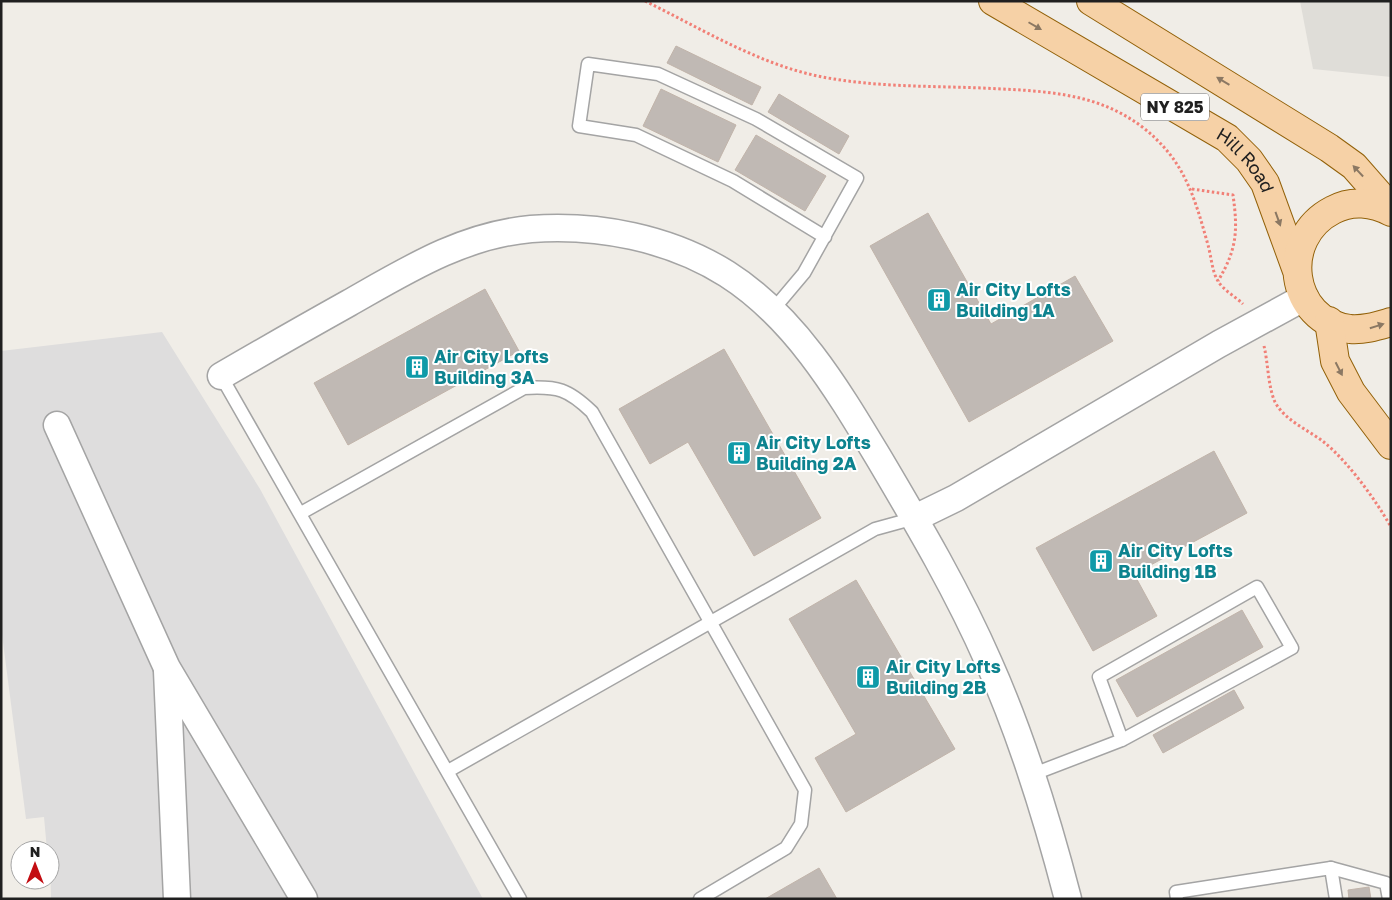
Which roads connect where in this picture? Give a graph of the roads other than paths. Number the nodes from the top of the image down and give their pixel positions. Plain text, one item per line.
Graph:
1 (993, 1) edge
2 (1091, 1) edge
3 (1391, 208) edge
4 (1391, 212) edge
5 (825, 236) junction
6 (1296, 268) junction
7 (1306, 297) junction
8 (772, 310) junction
9 (1328, 322) junction
10 (1391, 322) edge
11 (221, 376) joint
12 (57, 425) dead end
13 (1391, 445) edge
14 (301, 513) junction
15 (915, 518) junction
16 (710, 622) junction
17 (166, 668) junction
18 (1122, 740) junction
19 (448, 771) junction
20 (1032, 775) junction
21 (1331, 868) junction
22 (177, 899) edge
23 (304, 899) edge
24 (520, 899) edge
25 (700, 899) edge
26 (1068, 899) edge
27 (1177, 899) edge
28 (1336, 899) edge
29 (1389, 899) edge

1 -> 6 main road, Hill Road / NY 825
3 -> 2 main road, NY 825
4 - 6 main road
5 - 5 lane
5 - 8 lane
6 - 7 main road, NY 825
7 - 9 main road, NY 825
7 - 15 street
8 - 11 street
8 - 15 street
9 -> 10 main road
9 -> 13 main road
11 - 14 lane
12 - 17 street
14 - 16 lane
14 - 19 lane
15 - 16 lane
15 - 20 street
16 - 19 lane
16 - 25 lane
17 - 22 street
17 - 23 street
18 - 18 lane
18 - 20 lane
19 - 24 lane
20 - 26 street
21 - 27 lane
21 - 28 lane
21 - 29 lane

